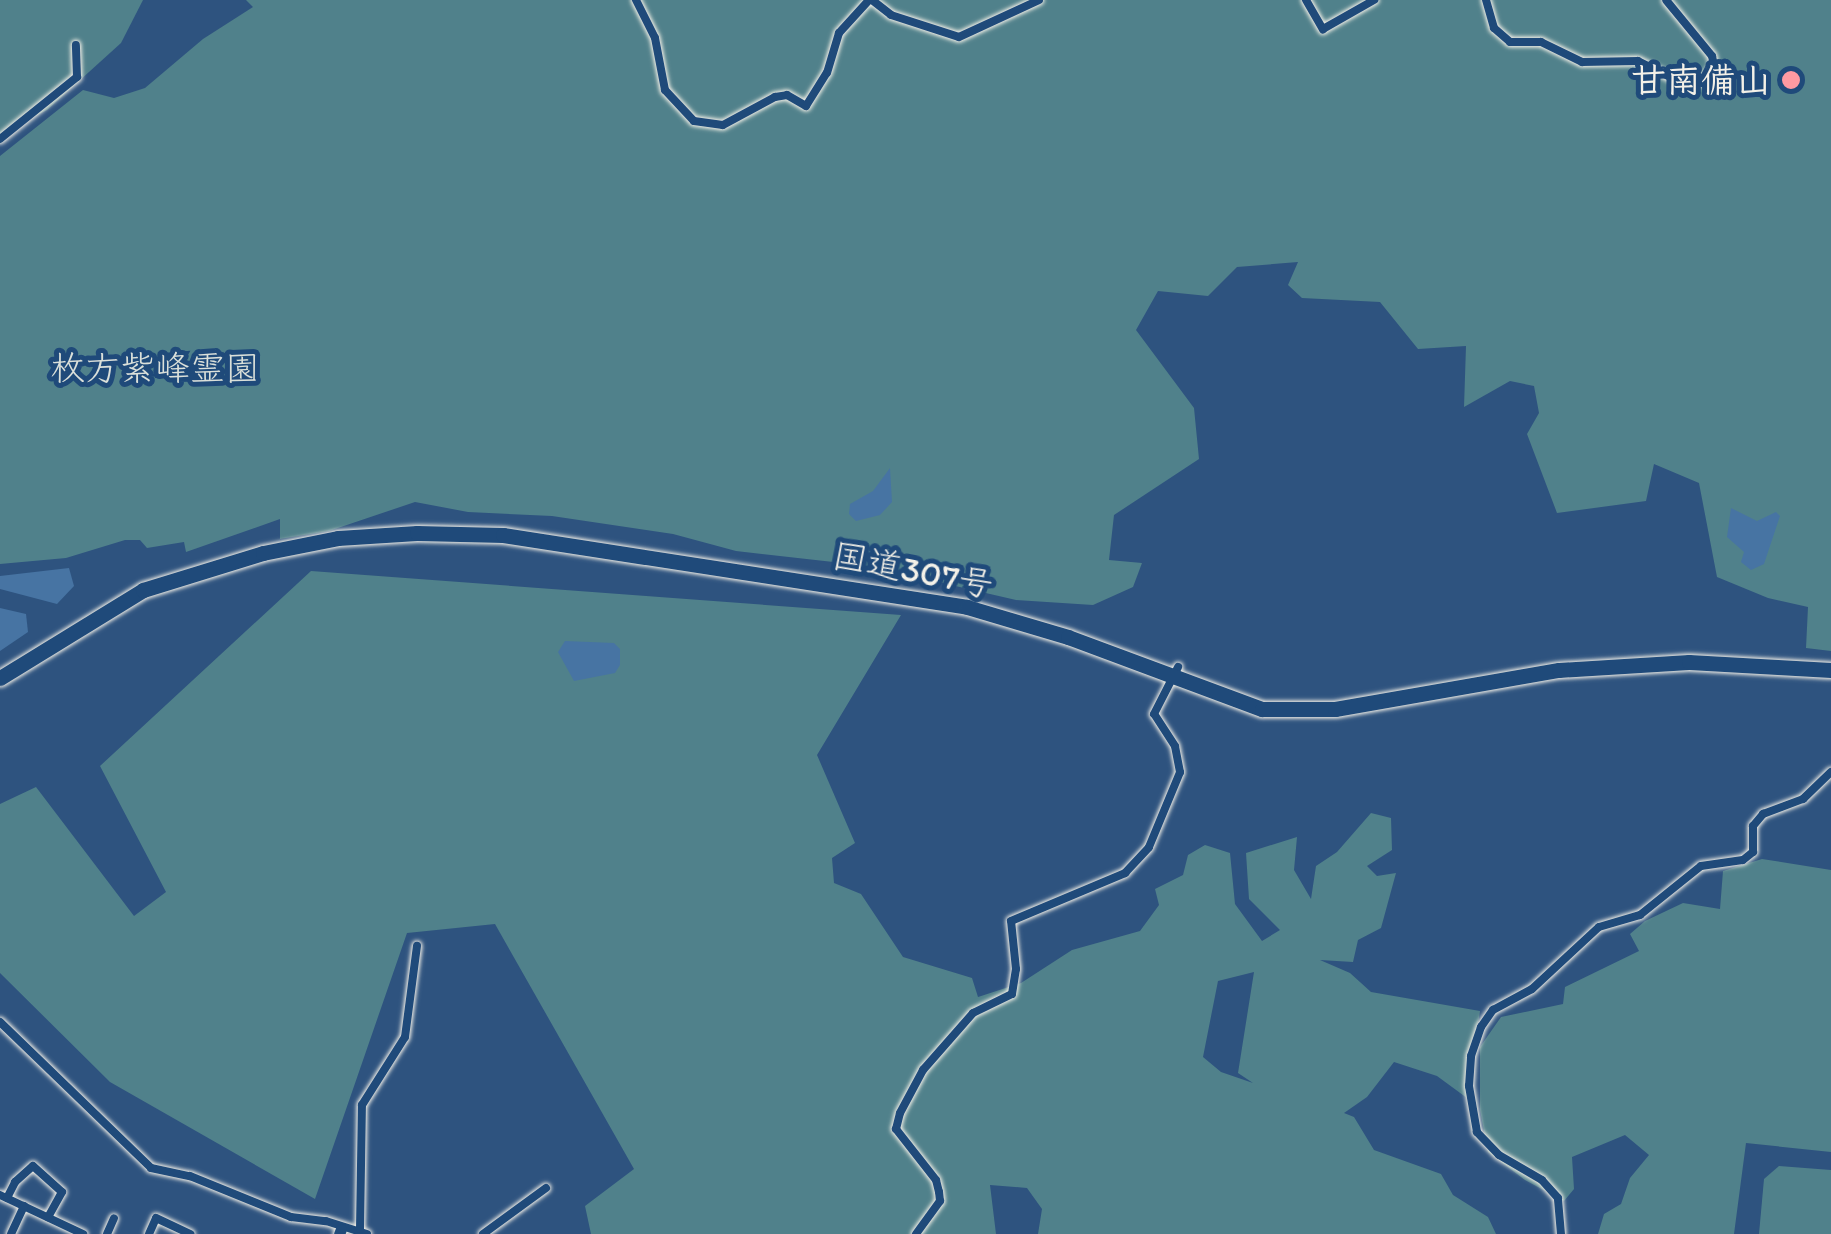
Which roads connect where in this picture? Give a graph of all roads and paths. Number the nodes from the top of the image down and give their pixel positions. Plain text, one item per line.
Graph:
1 (636, 0) edge
2 (870, 0) edge
3 (1039, 0) edge
4 (1306, 0) edge
5 (1374, 0) edge
6 (1486, 0) edge
7 (1666, 0) edge
8 (76, 45) dead end
9 (0, 139) edge
10 (1831, 670) edge
11 (1175, 672) junction
12 (0, 678) edge
13 (1831, 772) edge
14 (417, 946) dead end
15 (0, 1022) edge
16 (546, 1188) dead end
17 (4, 1196) edge
18 (24, 1206) junction
19 (48, 1217) junction
20 (114, 1218) dead end
21 (64, 1230) edge
22 (364, 1231) edge
23 (340, 1232) edge
24 (11, 1234) edge
25 (83, 1234) edge
26 (106, 1234) edge
27 (149, 1234) edge
28 (190, 1234) edge
29 (483, 1234) edge
30 (916, 1234) edge
31 (1561, 1234) edge

1 - 2 street
2 - 3 street
4 - 5 street
6 - 7 street
8 - 9 street
10 - 11 highway, 国道307号
11 - 12 highway, 国道307号
11 - 30 street
13 - 31 street
14 - 22 street
15 - 23 street
16 - 29 street
17 - 18 street
17 - 19 street
18 - 19 street
18 - 24 street
19 - 21 street
20 - 26 street
21 - 25 street
22 - 23 street
27 - 28 street

